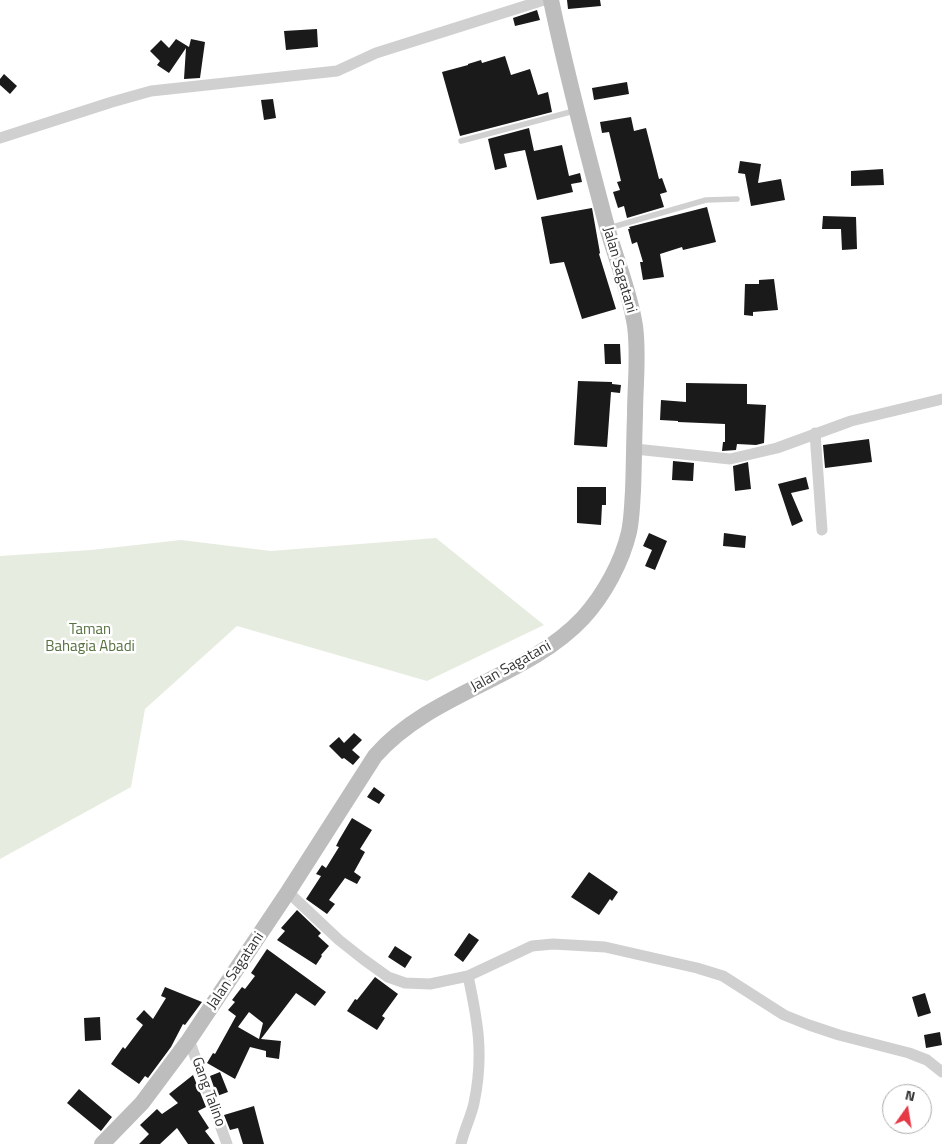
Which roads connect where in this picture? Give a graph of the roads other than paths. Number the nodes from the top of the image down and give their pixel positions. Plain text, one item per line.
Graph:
1 (544, 0) edge
2 (551, 0) edge
3 (577, 110) junction
4 (0, 138) edge
5 (461, 142) dead end
6 (737, 199) dead end
7 (607, 229) junction
8 (942, 399) edge
9 (815, 433) junction
10 (635, 449) junction
11 (822, 530) dead end
12 (288, 892) junction
13 (468, 976) junction
14 (189, 1040) junction
15 (942, 1072) edge
16 (102, 1144) edge
17 (227, 1144) edge
18 (461, 1144) edge

1 - 4 street
2 - 3 street, Jalan Sagatani
3 - 5 lane
3 - 7 street, Jalan Sagatani
6 - 7 lane
7 - 10 street, Jalan Sagatani
8 - 9 street
9 - 10 street
9 - 11 street
10 - 12 street, Jalan Sagatani
12 - 13 street
12 - 14 street, Jalan Sagatani
13 - 15 street
13 - 18 street
14 - 16 street, Jalan Sagatani
14 - 17 street, Gang Talino

